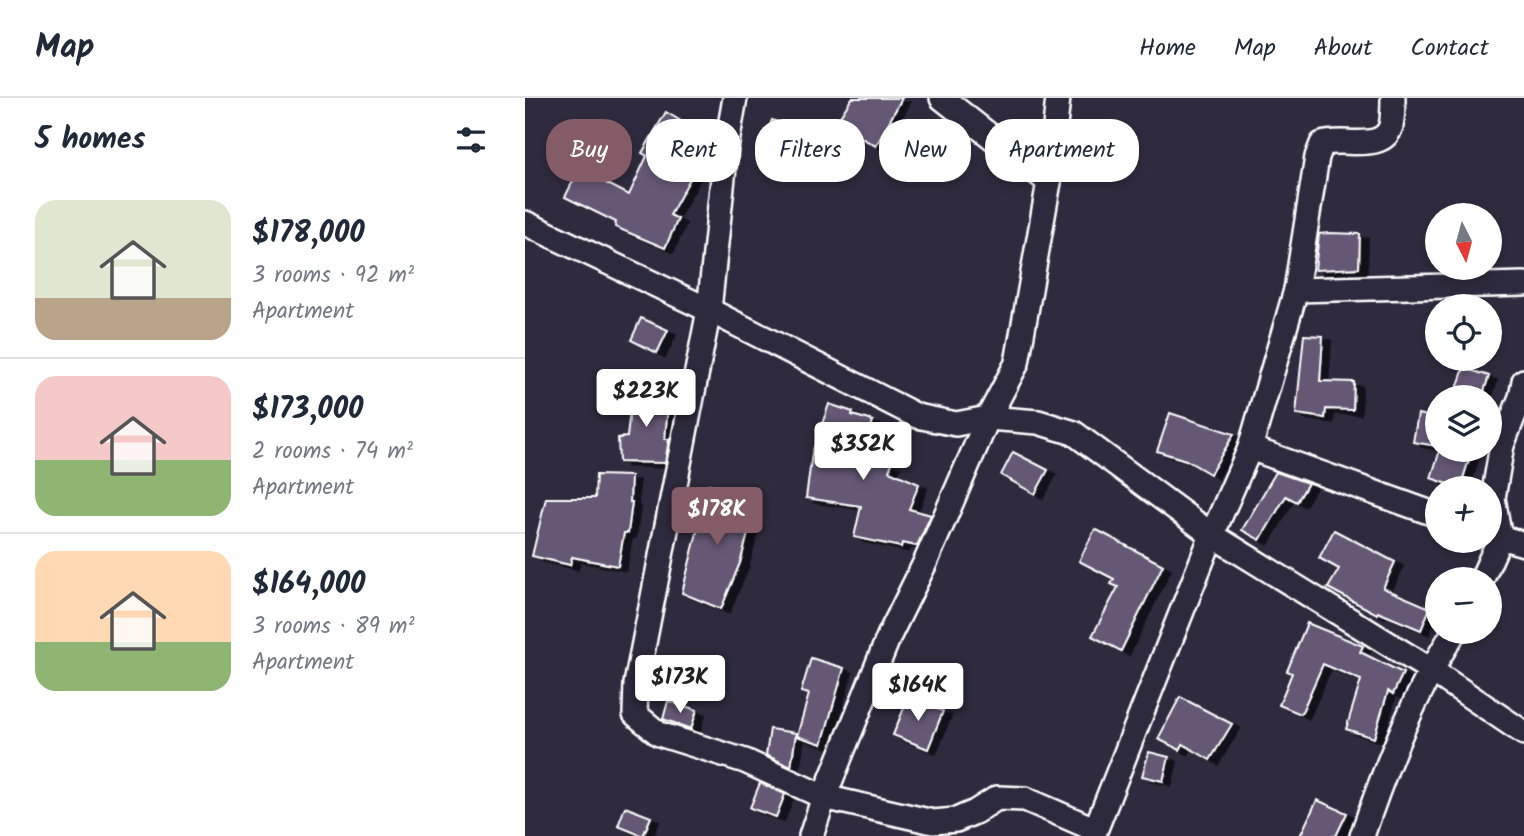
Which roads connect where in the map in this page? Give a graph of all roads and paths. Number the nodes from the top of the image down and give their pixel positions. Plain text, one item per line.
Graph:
1 (735, 98) edge
2 (942, 98) edge
3 (1058, 98) edge
4 (1393, 98) edge
5 (1056, 119) edge
6 (985, 132) edge
7 (1049, 182) edge
8 (525, 223) edge
9 (1524, 284) edge
10 (1296, 290) junction
11 (709, 310) junction
12 (1524, 381) edge
13 (988, 418) junction
14 (1250, 448) junction
15 (1497, 476) edge
16 (1425, 511) edge
17 (1212, 535) junction
18 (1502, 538) edge
19 (1524, 544) edge
20 (1447, 644) edge
21 (1431, 670) junction
22 (1524, 733) edge
23 (824, 797) junction
24 (1094, 833) edge
25 (811, 836) edge
26 (1362, 836) edge

1 - 11 street
2 - 6 street
3 - 5 street
4 - 10 street
7 - 13 street
8 - 11 street
9 - 10 street
10 - 14 street
11 - 13 street
11 - 23 street
12 - 15 street
13 - 17 street
13 - 23 street
14 - 16 street
14 - 17 street
17 - 21 street
17 - 24 street
18 - 19 street
20 - 21 street
21 - 22 street
21 - 26 street
23 - 24 street
23 - 25 street

